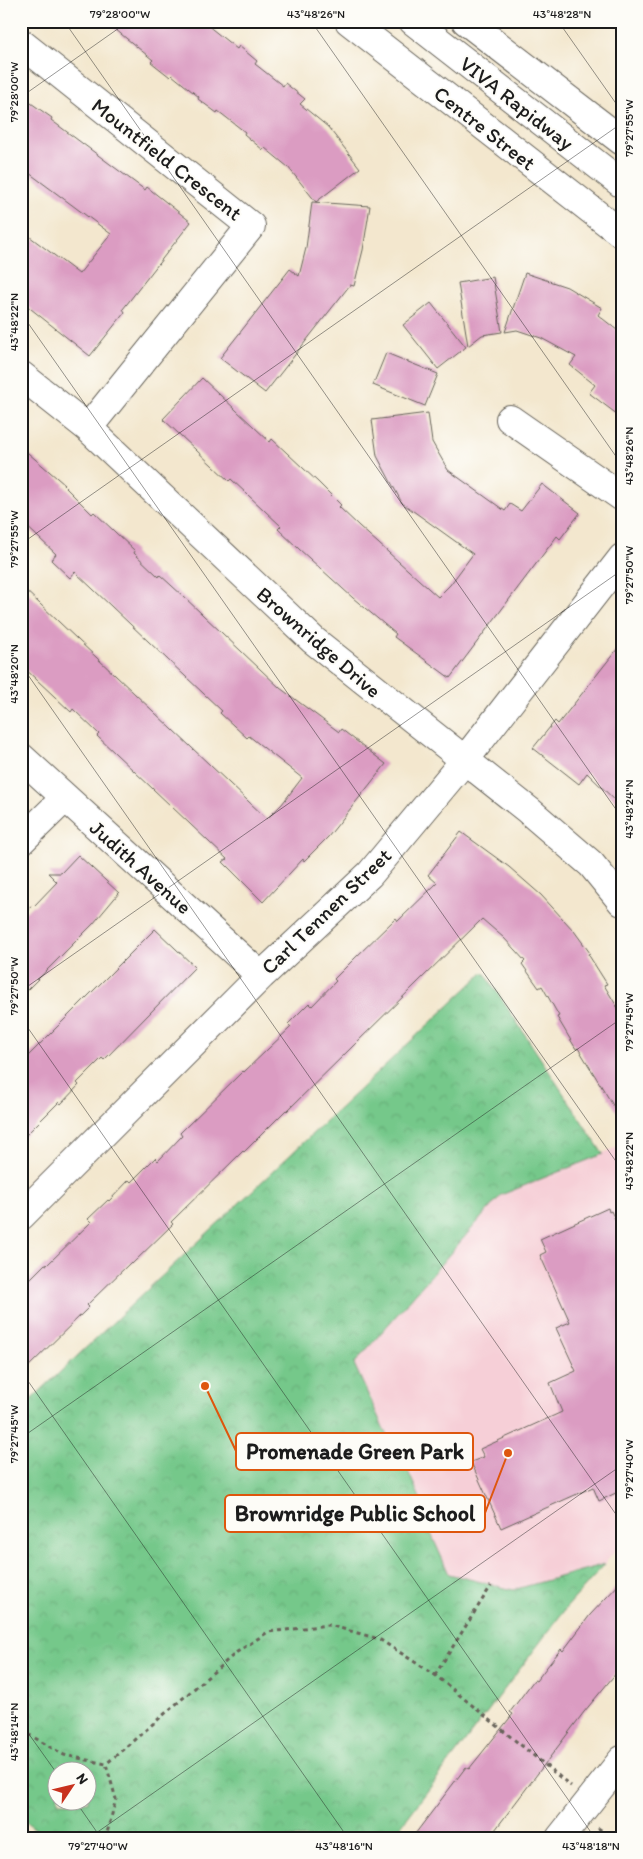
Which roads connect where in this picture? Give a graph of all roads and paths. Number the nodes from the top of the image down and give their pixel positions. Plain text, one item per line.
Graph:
1 (349, 21) edge
2 (413, 21) edge
3 (468, 22) edge
4 (21, 43) edge
5 (622, 141) edge
6 (622, 184) edge
7 (622, 234) edge
8 (21, 375) edge
9 (510, 420) dead end
10 (88, 428) junction
11 (622, 497) edge
12 (622, 558) edge
13 (21, 757) edge
14 (464, 761) junction
15 (65, 798) junction
16 (21, 840) edge
17 (622, 902) edge
18 (261, 976) junction
19 (21, 1216) edge
20 (491, 1586) dead end
21 (435, 1675) junction
22 (21, 1730) edge
23 (622, 1760) edge
24 (106, 1764) junction
25 (589, 1801) junction
26 (103, 1838) edge
27 (560, 1838) edge

1 - 7 street, Centre Street
2 - 6 street, VIVA Rapidway
3 - 5 street
4 - 10 street, Mountfield Crescent
8 - 10 street, Brownridge Drive
9 - 11 street
10 - 14 street, Brownridge Drive
12 - 14 street, Carl Tennen Street
13 - 15 street, Judith Avenue
14 - 17 street, Brownridge Drive
14 - 18 street, Carl Tennen Street
15 - 16 street
15 - 18 street, Judith Avenue
18 - 19 street, Carl Tennen Street
20 - 21 path
21 - 24 path
21 - 25 path
22 - 24 path
23 - 25 street
24 - 26 path
25 - 27 street

